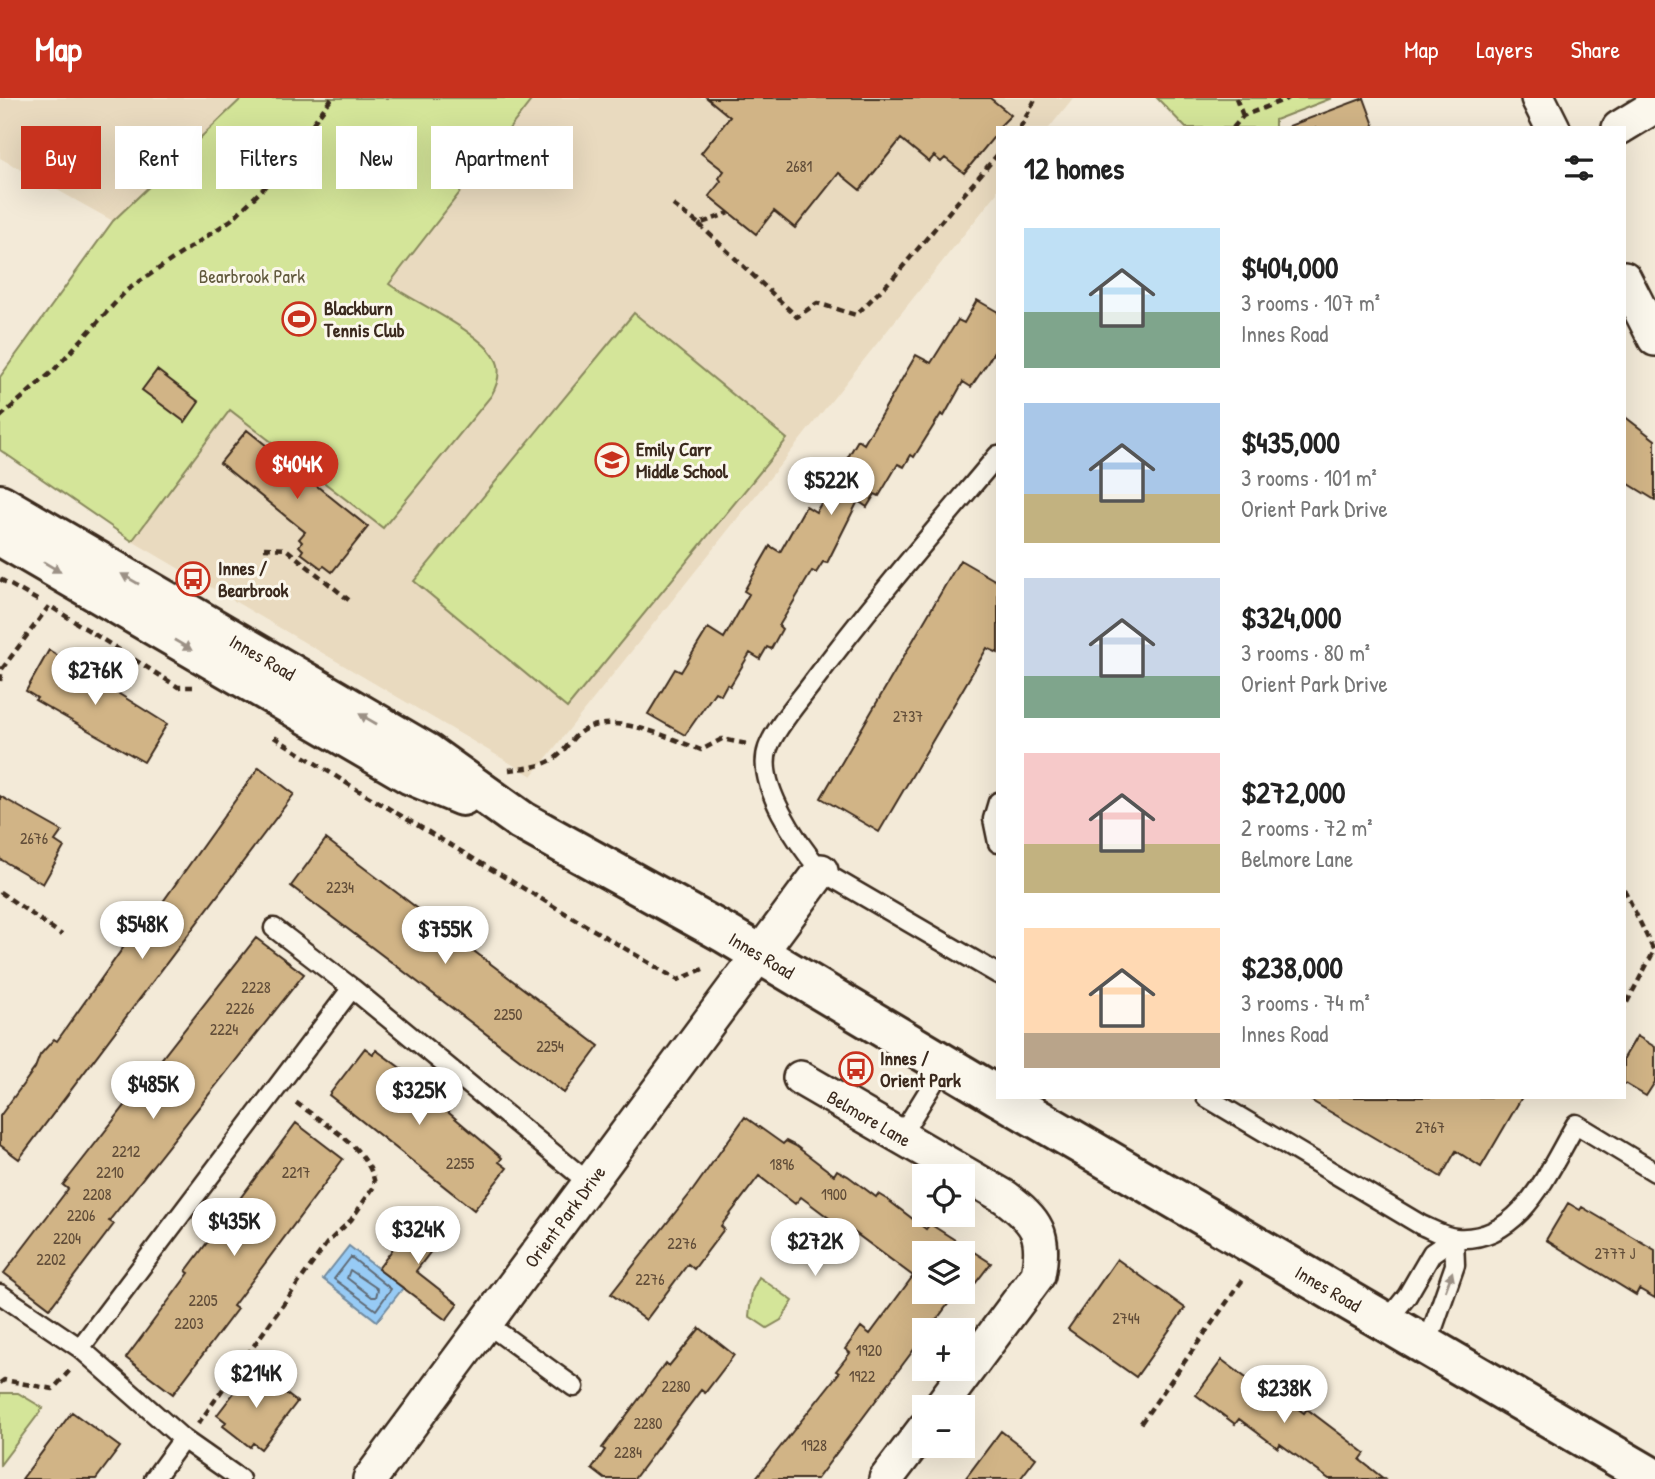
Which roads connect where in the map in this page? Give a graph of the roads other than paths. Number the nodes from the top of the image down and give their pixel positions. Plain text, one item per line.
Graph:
1 (1538, 98) edge
2 (1655, 106) edge
3 (1552, 126) edge
4 (1622, 126) edge
5 (1626, 282) edge
6 (1655, 339) edge
7 (996, 457) edge
8 (0, 504) edge
9 (0, 536) edge
10 (996, 809) edge
11 (522, 821) junction
12 (996, 833) edge
13 (821, 871) junction
14 (274, 928) dead end
15 (760, 954) junction
16 (996, 973) edge
17 (352, 988) junction
18 (944, 1064) junction
19 (800, 1078) dead end
20 (996, 1094) edge
21 (1004, 1099) edge
22 (1209, 1099) edge
23 (900, 1136) junction
24 (1655, 1172) edge
25 (589, 1183) junction
26 (1454, 1238) junction
27 (0, 1294) edge
28 (1386, 1321) junction
29 (486, 1323) junction
30 (1427, 1345) junction
31 (80, 1348) junction
32 (574, 1387) dead end
33 (949, 1395) edge
34 (183, 1439) junction
35 (912, 1445) edge
36 (154, 1479) edge
37 (240, 1479) edge
38 (370, 1479) edge
39 (886, 1479) edge
40 (1655, 1479) edge

1 - 3 street
2 - 4 street
5 - 6 street
7 - 13 lane
11 -> 8 street, Innes Road
9 -> 11 street, Innes Road
10 - 12 lane
11 - 15 street, Innes Road
13 - 15 street, Orient Park Drive
13 - 16 lane
14 - 17 lane
15 - 18 street, Innes Road
15 - 25 street, Orient Park Drive
17 - 25 lane
17 - 31 lane
18 - 20 street, Innes Road
18 - 23 lane
19 - 23 street, Belmore Lane
21 - 28 street, Innes Road
22 - 26 lane
23 - 33 street, Belmore Lane
24 - 26 lane
25 - 29 street, Orient Park Drive
26 - 28 lane
30 -> 26 lane
27 - 31 lane
28 - 30 street, Innes Road
29 - 32 lane
29 - 38 street, Orient Park Drive
30 - 40 street, Innes Road
31 - 34 lane
34 - 36 lane
34 - 37 lane
35 - 39 street

